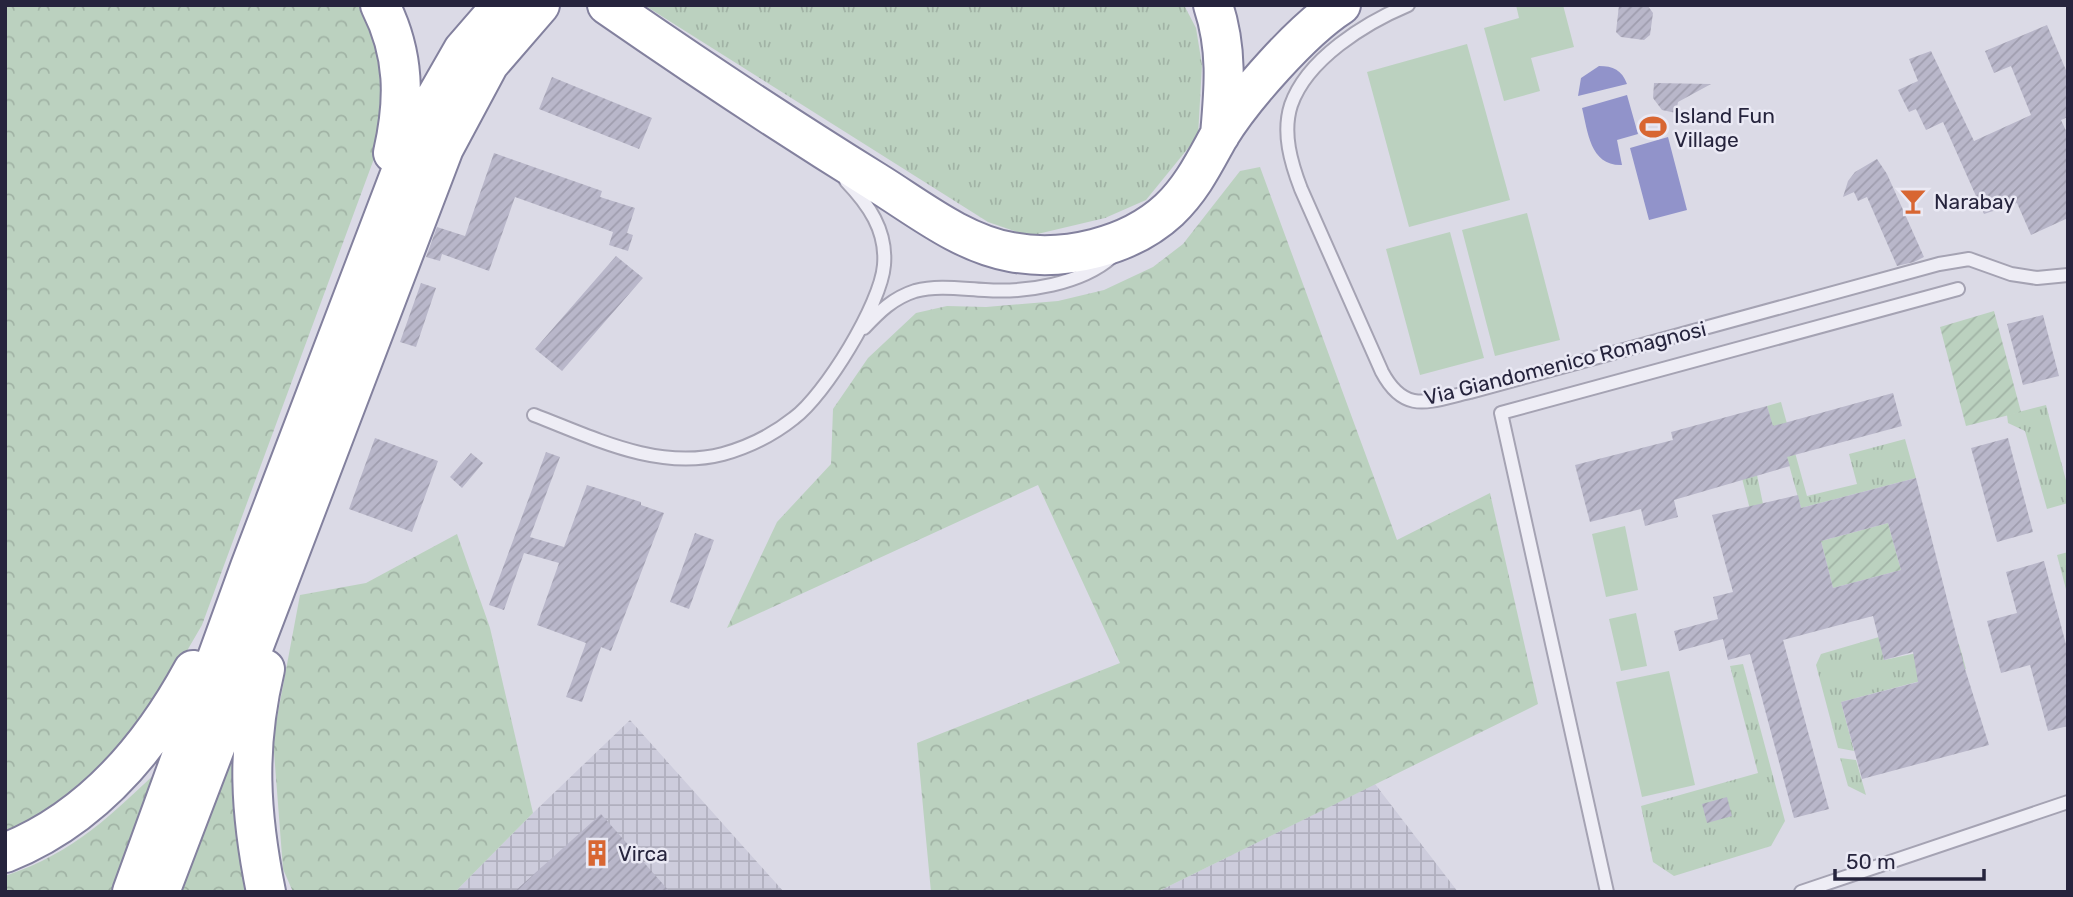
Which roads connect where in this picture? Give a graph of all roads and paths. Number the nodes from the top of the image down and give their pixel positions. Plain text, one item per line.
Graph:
1 (380, 5) edge
2 (502, 5) edge
3 (540, 5) edge
4 (607, 5) edge
5 (1213, 5) edge
6 (1340, 5) edge
7 (1408, 5) edge
8 (749, 104) junction
9 (1220, 135) junction
10 (378, 223) junction
11 (1142, 229) junction
12 (2068, 275) edge
13 (1958, 289) dead end
14 (856, 336) junction
15 (534, 415) dead end
16 (320, 468) junction
17 (250, 567) junction
18 (2068, 802) edge
19 (5, 852) edge
20 (132, 892) edge
21 (160, 892) edge
22 (266, 892) edge
23 (1606, 892) edge
24 (1801, 892) edge

1 - 10 highway
2 - 10 highway
3 - 16 highway
4 - 8 highway
5 - 9 highway
6 - 9 highway
7 - 12 lane, Via Giandomenico Romagnosi
8 - 11 highway
8 - 14 lane
9 - 11 highway
10 - 17 highway
11 - 14 lane
13 - 23 lane
14 - 15 lane
16 - 21 highway
16 - 22 highway
17 - 19 highway
17 - 20 highway
18 - 24 lane

